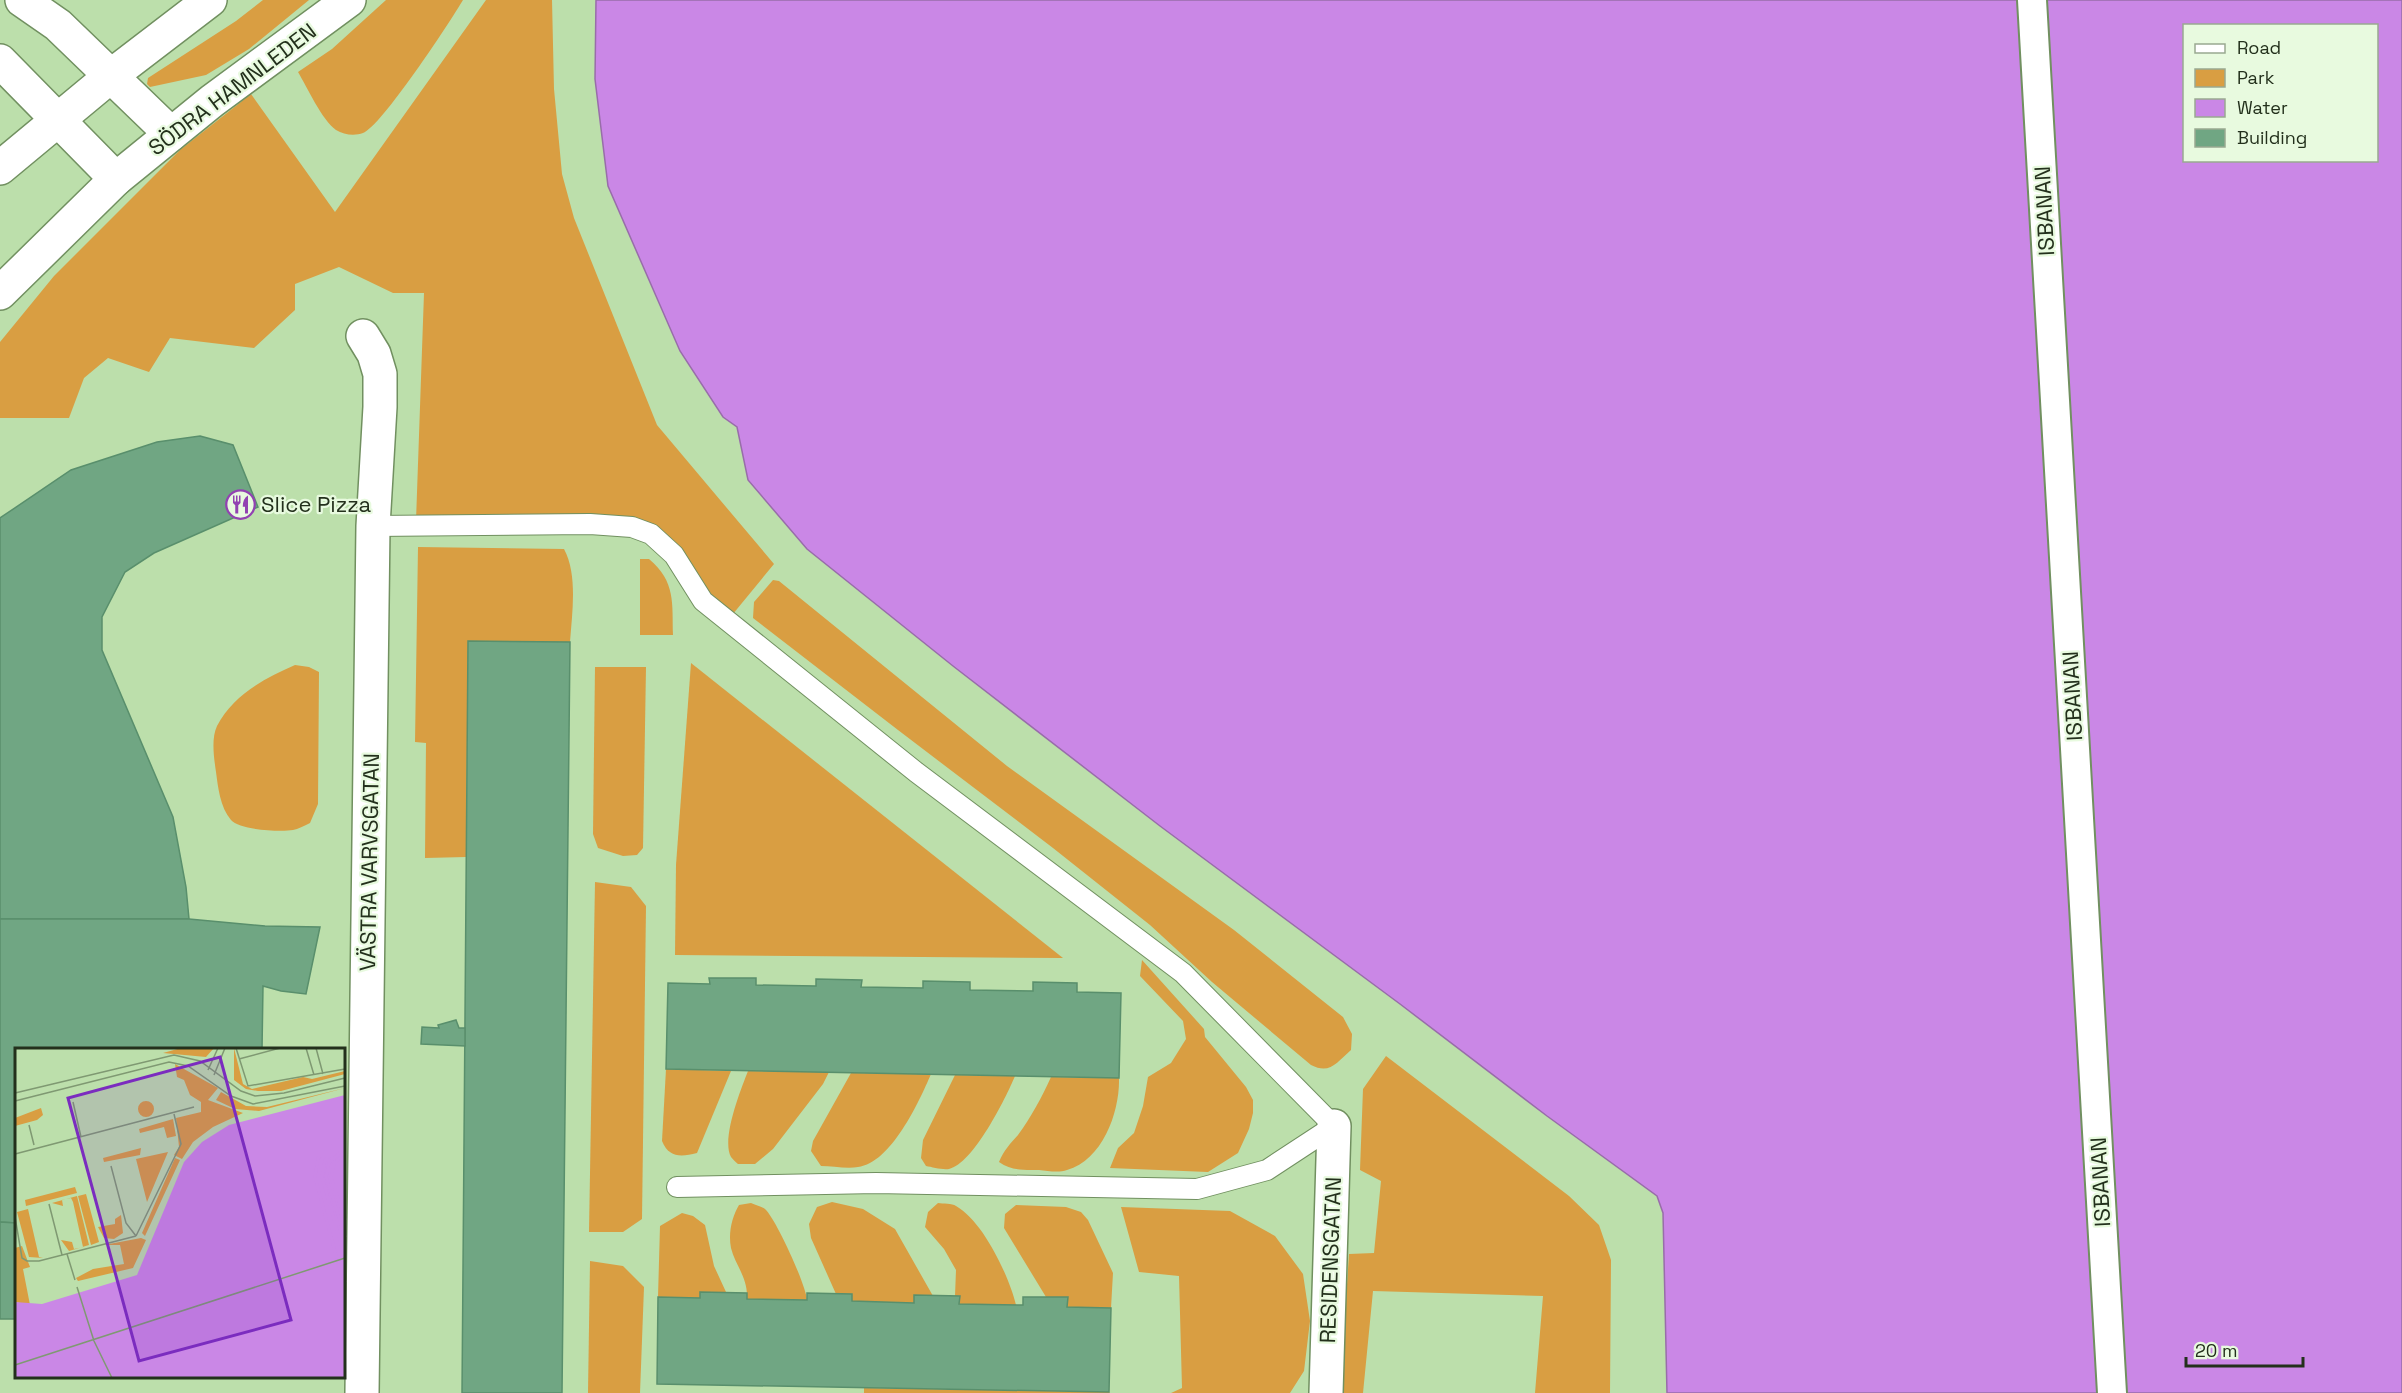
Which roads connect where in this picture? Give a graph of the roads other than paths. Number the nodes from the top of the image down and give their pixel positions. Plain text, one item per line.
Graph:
1 (22, 0) edge
2 (210, 0) edge
3 (349, 0) edge
4 (2032, 0) edge
5 (0, 62) edge
6 (111, 75) junction
7 (59, 118) junction
8 (171, 134) junction
9 (0, 168) edge
10 (116, 179) junction
11 (0, 292) edge
12 (363, 336) dead end
13 (373, 526) junction
14 (1334, 1126) junction
15 (677, 1187) dead end
16 (356, 1379) edge
17 (1326, 1393) edge
18 (2112, 1393) edge

1 - 6 street
2 - 6 street
3 - 8 street, SÖDRA HAMNLEDEN
4 - 18 street, ISBANAN
5 - 7 street
6 - 7 street
6 - 8 street
7 - 9 street
7 - 10 street
8 - 10 street, SÖDRA HAMNLEDEN
10 - 11 street, SÖDRA HAMNLEDEN
12 - 13 street, VÄSTRA VARVSGATAN
13 - 14 lane
13 - 16 street, VÄSTRA VARVSGATAN
14 - 15 lane
14 - 17 street, RESIDENSGATAN

